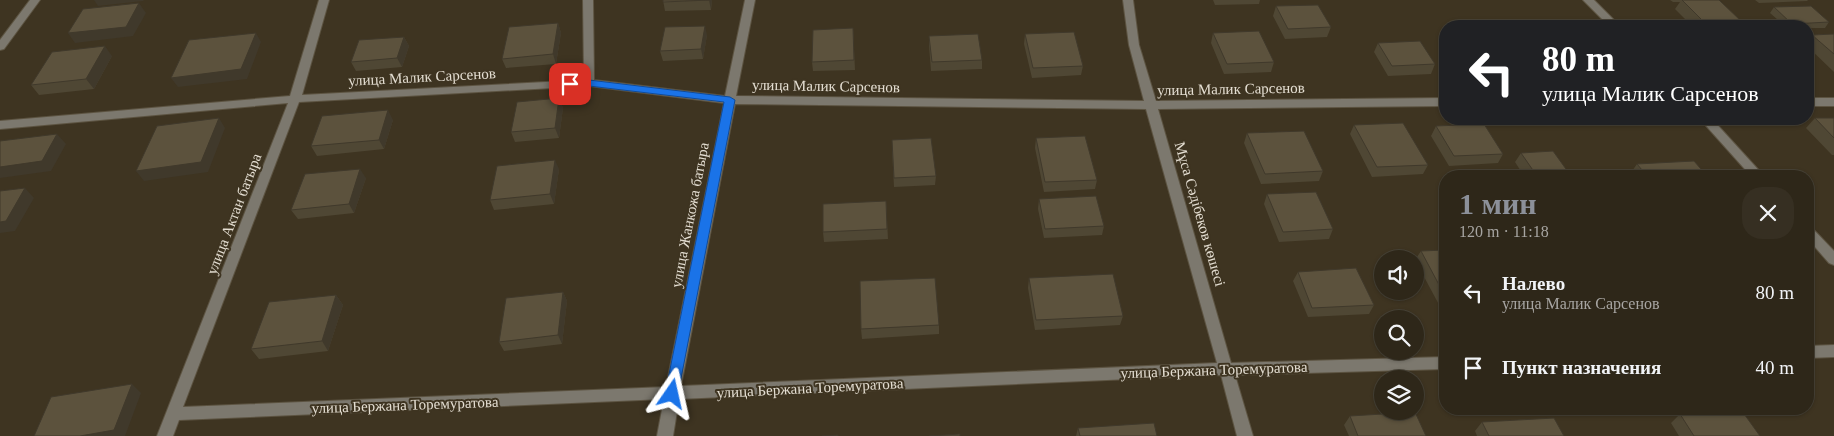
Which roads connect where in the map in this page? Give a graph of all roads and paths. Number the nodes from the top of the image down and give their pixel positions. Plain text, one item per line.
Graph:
1 (35, 0) edge
2 (324, 0) edge
3 (588, 0) edge
4 (750, 0) edge
5 (1128, 0) edge
6 (1588, 0) edge
7 (1609, 20) edge
8 (0, 47) edge
9 (589, 83) junction
10 (295, 99) junction
11 (730, 100) junction
12 (1439, 102) edge
13 (1814, 102) edge
14 (1834, 102) edge
15 (1152, 105) junction
16 (1711, 125) edge
17 (0, 126) edge
18 (1753, 170) edge
19 (1814, 238) edge
20 (1834, 260) edge
21 (1834, 351) edge
22 (1814, 352) edge
23 (1439, 363) edge
24 (1227, 369) junction
25 (672, 394) junction
26 (174, 414) junction
27 (165, 436) edge
28 (666, 436) edge
29 (1245, 436) edge

1 - 8 street
2 - 10 street, улица Актан батыра
3 - 9 street
4 - 11 street, улица Жанкожа батыра
5 - 15 street, Мұса Сәдібеков көшесі
6 - 7 street
9 - 10 street, улица Малик Сарсенов
9 - 11 street, улица Малик Сарсенов
10 - 17 street, улица Малик Сарсенов
10 - 26 street, улица Актан батыра
11 - 15 street, улица Малик Сарсенов
11 - 25 street, улица Жанкожа батыра
12 - 15 street, улица Малик Сарсенов
13 - 14 street
15 - 24 street, Мұса Сәдібеков көшесі
16 - 18 street
19 - 20 street
21 - 22 street
23 - 24 street, улица Бержана Торемуратова
24 - 25 street, улица Бержана Торемуратова
24 - 29 street, Мұса Сәдібеков көшесі
25 - 26 street, улица Бержана Торемуратова
25 - 28 street, улица Жанкожа батыра
26 - 27 street, улица Актан батыра

